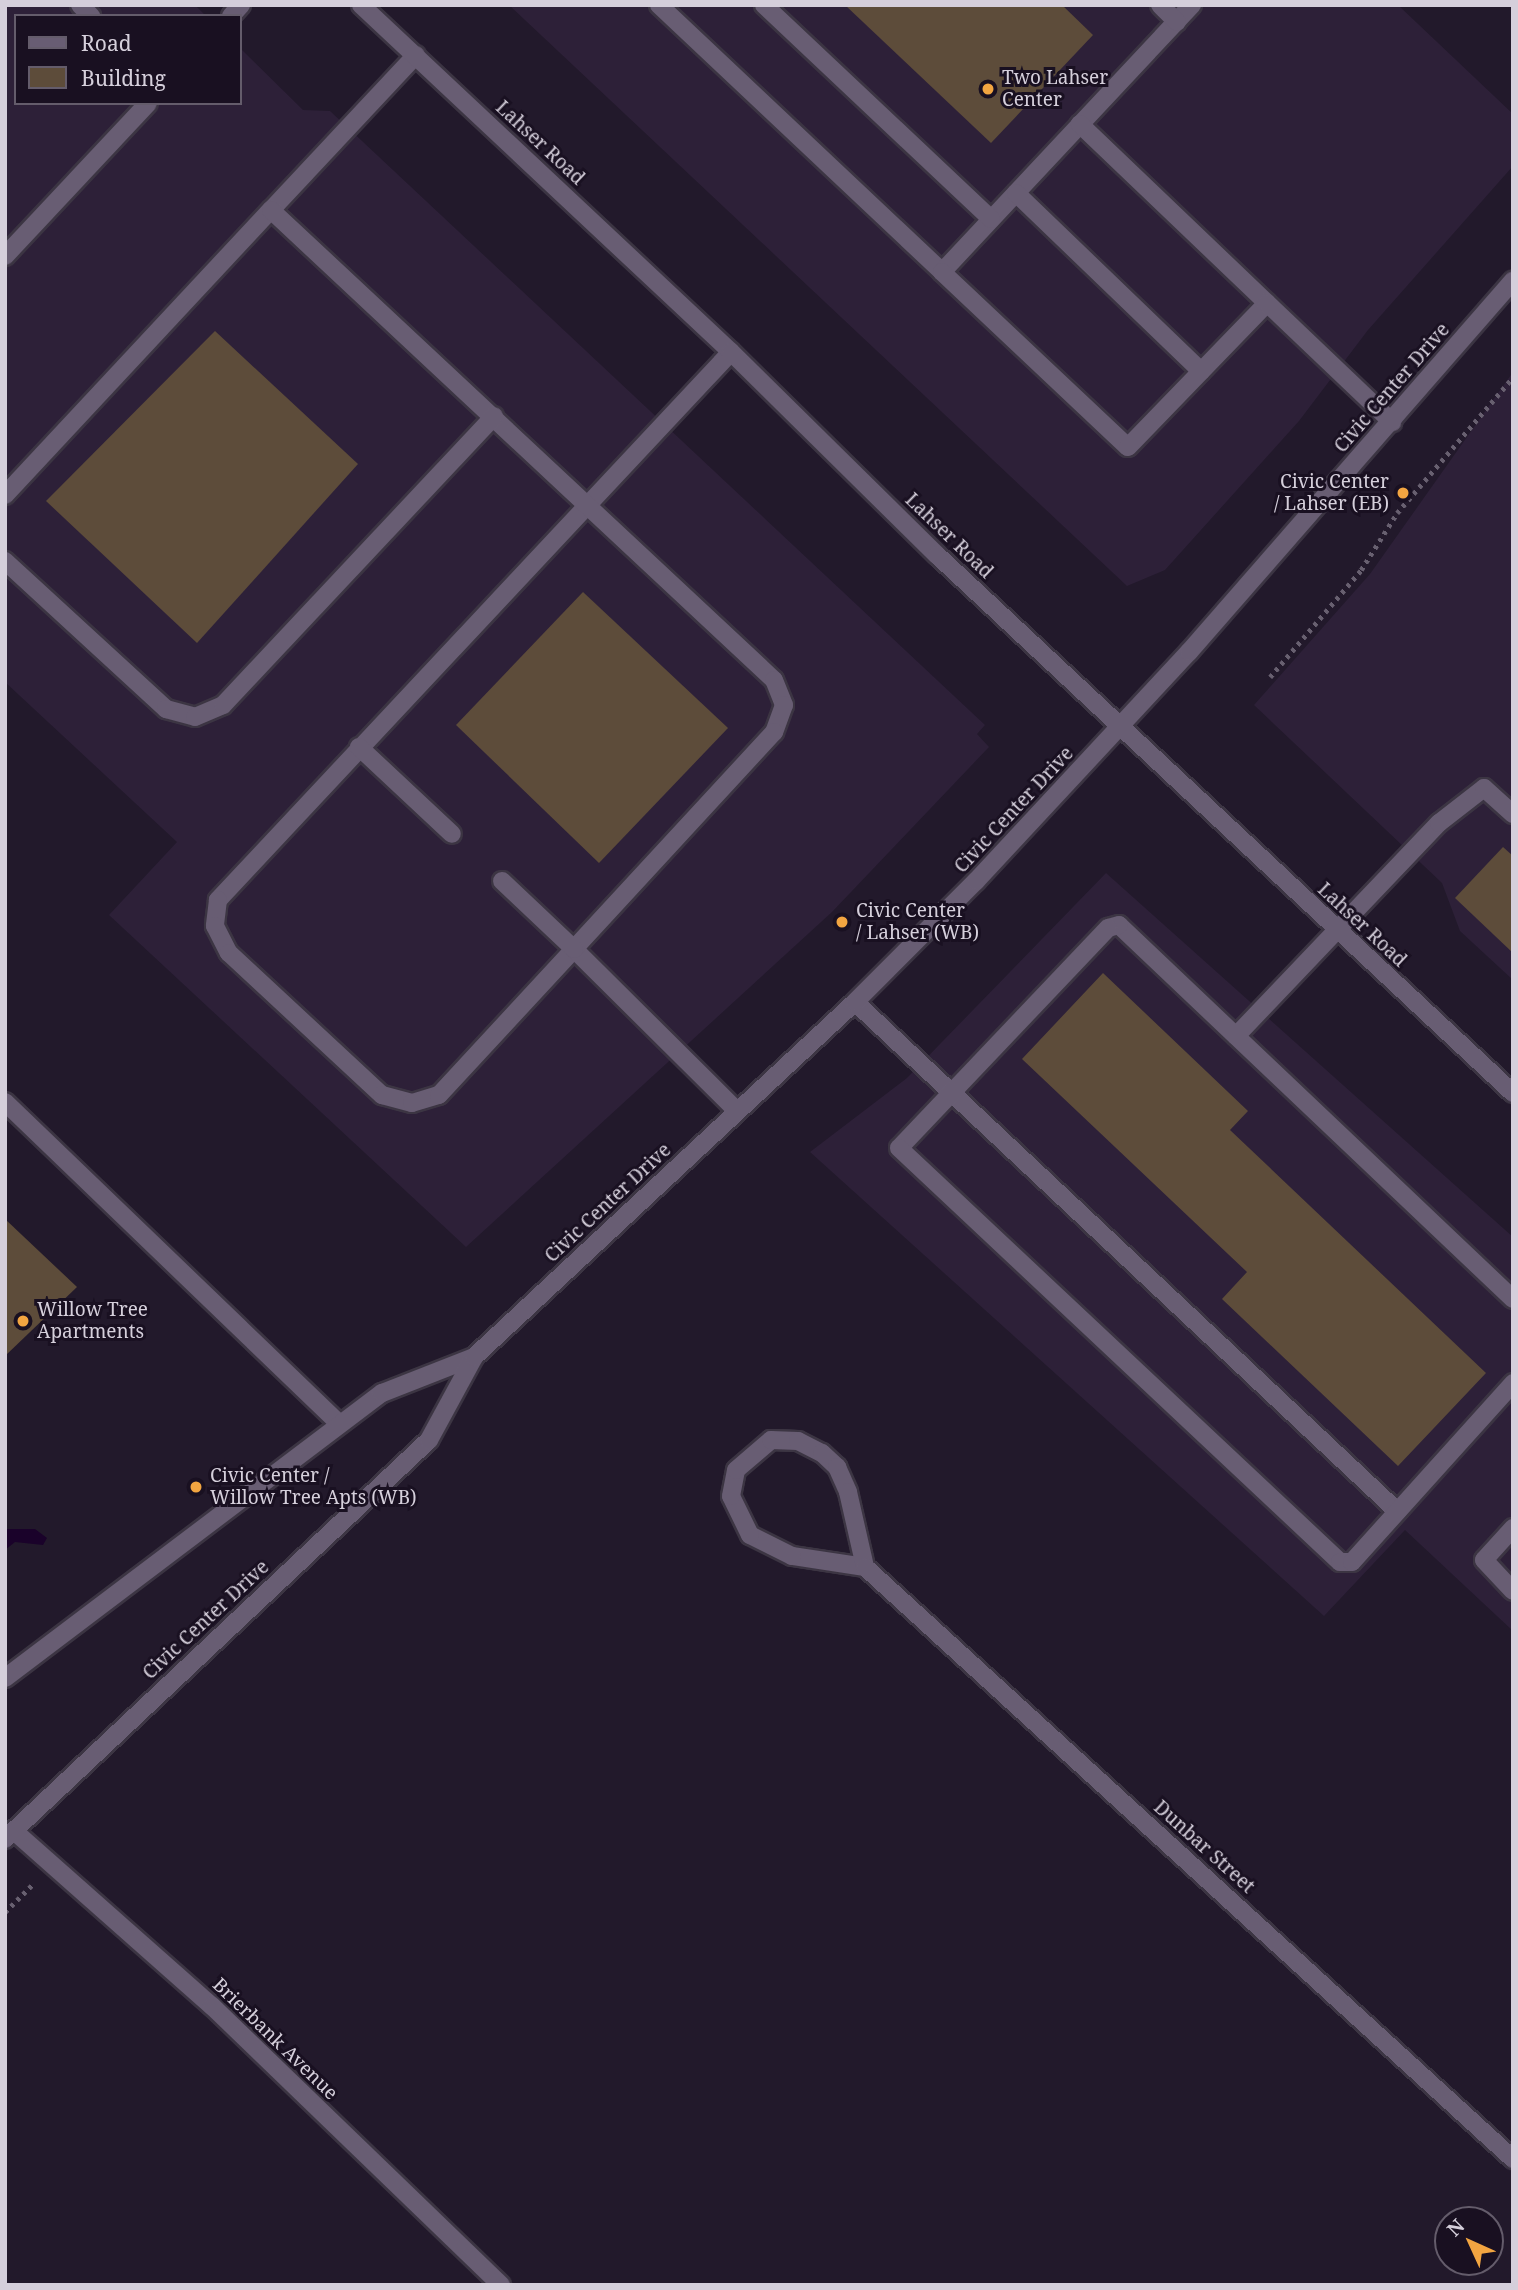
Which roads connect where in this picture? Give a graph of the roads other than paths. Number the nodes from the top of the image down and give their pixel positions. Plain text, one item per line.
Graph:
1 (361, 5) edge
2 (659, 5) edge
3 (764, 5) edge
4 (1160, 5) edge
5 (1192, 5) edge
6 (1177, 22) junction
7 (416, 55) junction
8 (147, 105) edge
9 (1080, 124) junction
10 (1016, 193) junction
11 (271, 211) junction
12 (991, 219) junction
13 (5, 256) edge
14 (942, 272) junction
15 (1513, 281) edge
16 (1267, 303) junction
17 (731, 352) junction
18 (1201, 371) junction
19 (494, 416) junction
20 (1392, 422) junction
21 (5, 495) edge
22 (589, 503) junction
23 (5, 561) edge
24 (1122, 726) junction
25 (359, 747) junction
26 (1513, 814) edge
27 (452, 834) dead end
28 (502, 881) dead end
29 (1334, 928) junction
30 (574, 949) junction
31 (855, 1002) junction
32 (1236, 1035) junction
33 (1513, 1093) edge
34 (949, 1094) junction
35 (5, 1102) edge
36 (737, 1111) junction
37 (1513, 1299) edge
38 (474, 1356) junction
39 (1513, 1383) edge
40 (339, 1423) junction
41 (1397, 1511) junction
42 (1513, 1528) edge
43 (865, 1567) junction
44 (1513, 1591) edge
45 (5, 1678) edge
46 (9, 1835) edge
47 (1513, 2159) edge
48 (501, 2285) edge

1 - 7 street, Lahser Road
2 - 14 street
3 - 12 street
4 - 6 street
5 - 6 street
6 - 9 street
7 - 11 street
7 - 17 street, Lahser Road
8 - 13 street
9 - 10 street
9 - 16 street
10 - 12 street
10 - 18 street
11 - 19 street
11 - 21 street
12 - 14 street
14 - 18 street
15 - 20 street, Civic Center Drive
16 - 18 street
16 - 20 street
17 - 22 street
17 - 24 street, Lahser Road
19 - 22 street
19 - 23 street
20 - 24 street, Civic Center Drive
22 - 25 street
22 - 30 street
24 - 29 street, Lahser Road
24 - 31 street, Civic Center Drive
25 - 27 street
25 - 30 street
26 - 29 street
28 - 30 street
29 - 32 street
29 - 33 street, Lahser Road
30 - 36 street
31 - 34 street
31 - 36 street, Civic Center Drive
32 - 34 street
32 - 37 street
34 - 41 street
34 - 41 street
35 - 40 street
36 - 38 street, Civic Center Drive
38 - 40 street, Civic Center Drive
38 - 46 street, Civic Center Drive
39 - 41 street
40 - 45 street, Civic Center Drive
42 - 44 street
43 - 43 street
43 - 47 street, Dunbar Street
46 - 48 street, Brierbank Avenue

